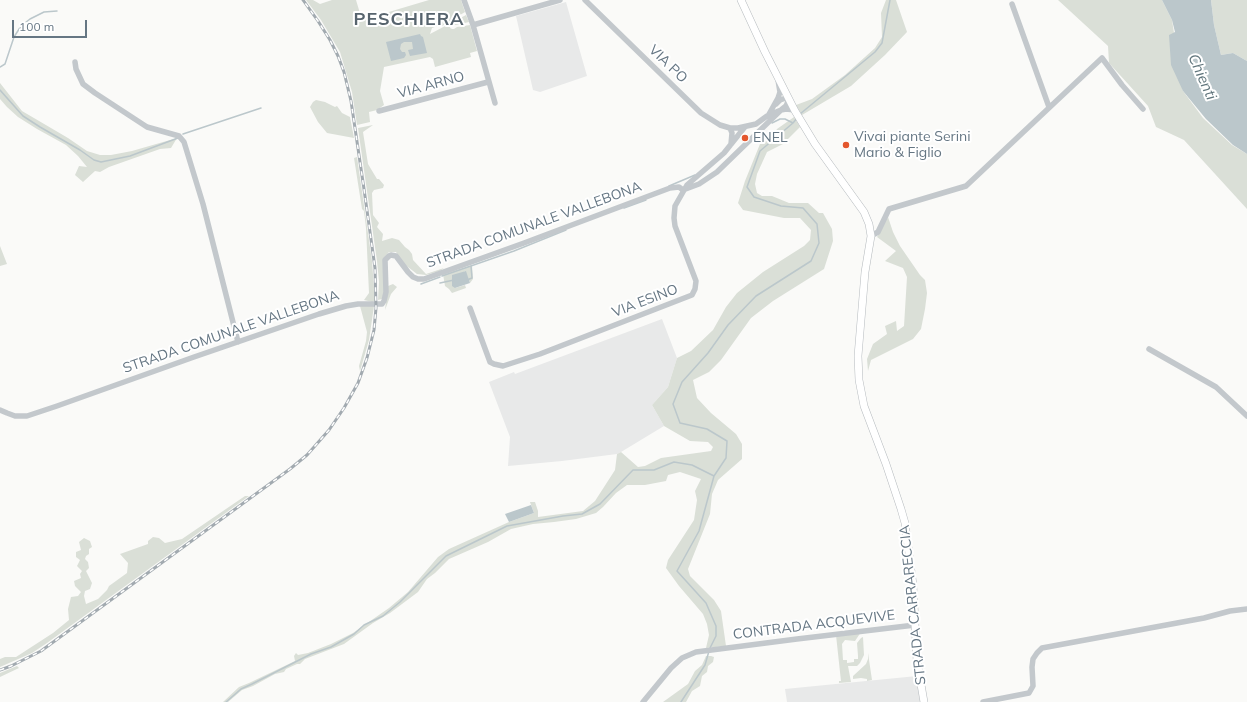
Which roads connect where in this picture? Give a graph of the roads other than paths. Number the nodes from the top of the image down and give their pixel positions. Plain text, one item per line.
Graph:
1 (464, 0) edge
2 (560, 0) edge
3 (585, 0) edge
4 (741, 0) edge
5 (1012, 4) dead end
6 (473, 25) junction
7 (74, 62) dead end
8 (776, 74) junction
9 (488, 82) junction
10 (789, 100) junction
11 (495, 103) dead end
12 (776, 104) junction
13 (1049, 107) junction
14 (1143, 109) dead end
15 (781, 110) junction
16 (795, 111) junction
17 (379, 112) dead end
18 (767, 116) junction
19 (730, 128) junction
20 (744, 128) junction
21 (750, 139) junction
22 (730, 146) junction
23 (683, 190) junction
24 (871, 236) junction
25 (470, 308) dead end
26 (238, 342) junction
27 (1149, 349) dead end
28 (0, 410) edge
29 (1247, 416) edge
30 (1247, 609) edge
31 (915, 625) junction
32 (643, 702) edge
33 (924, 702) edge
34 (983, 702) edge

1 - 6 street
2 - 6 street
3 - 19 street, VIA PO
4 - 8 main road, STRADA CARRARECCIA
5 - 13 street
6 - 9 street
7 - 26 street
8 - 10 main road, STRADA CARRARECCIA
8 - 12 street
9 - 11 street
9 - 17 street, VIA ARNO
10 - 12 street
10 - 15 street
10 - 16 main road, STRADA CARRARECCIA
12 - 18 street
13 - 14 street
13 - 24 street
15 - 16 street
15 - 18 street
15 - 21 street
16 - 24 main road, STRADA CARRARECCIA
18 - 20 street
19 - 20 street, VIA PO
19 - 22 street
20 - 21 street
20 - 22 street
21 - 23 street
22 - 23 street
23 - 25 street, VIA ESINO
23 - 26 street, STRADA COMUNALE VALLEBONA
24 - 31 main road, STRADA CARRARECCIA
26 - 28 street, STRADA COMUNALE VALLEBONA
27 - 29 street
30 - 34 street
31 - 32 street, CONTRADA ACQUEVIVE
31 - 33 main road, STRADA CARRARECCIA

